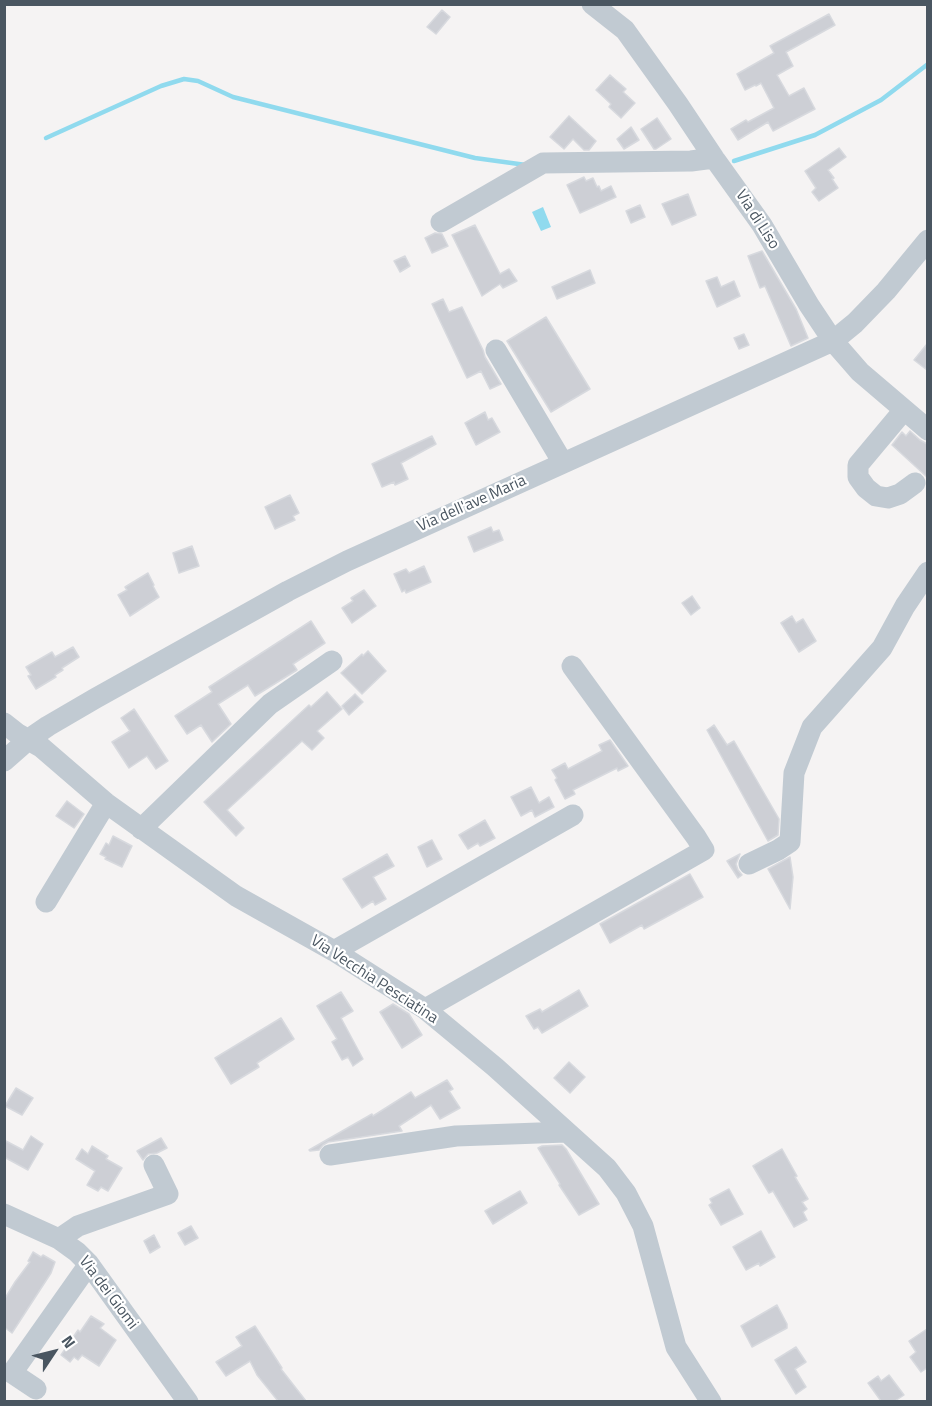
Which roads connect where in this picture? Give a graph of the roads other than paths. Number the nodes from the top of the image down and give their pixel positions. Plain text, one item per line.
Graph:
1 (592, 4) edge
2 (714, 158) junction
3 (441, 222) dead end
4 (927, 240) edge
5 (833, 341) junction
6 (496, 350) dead end
7 (904, 410) junction
8 (927, 430) edge
9 (563, 463) junction
10 (915, 483) dead end
11 (927, 572) edge
12 (332, 662) dead end
13 (572, 666) dead end
14 (4, 723) edge
15 (29, 739) junction
16 (4, 761) edge
17 (106, 803) junction
18 (573, 815) dead end
19 (141, 829) junction
20 (749, 864) dead end
21 (46, 902) dead end
22 (334, 951) junction
23 (425, 1009) junction
24 (567, 1132) junction
25 (330, 1155) dead end
26 (154, 1165) dead end
27 (4, 1214) edge
28 (59, 1239) junction
29 (89, 1264) junction
30 (36, 1389) dead end
31 (188, 1401) edge
32 (711, 1401) edge

1 - 2 street, Via di Liso
2 - 3 street
2 - 5 street, Via di Liso
4 - 5 street, Via dell'ave Maria
5 - 7 street, Via di Liso
5 - 9 street, Via dell'ave Maria
6 - 9 street
7 - 8 street, Via di Liso
7 - 10 street
9 - 15 street, Via dell'ave Maria
11 - 20 street
12 - 19 street
13 - 23 street
14 - 15 street, Via Vecchia Pesciatina
15 - 16 street, Via dell'ave Maria
15 - 17 street, Via Vecchia Pesciatina
17 - 19 street, Via Vecchia Pesciatina
17 - 21 street
18 - 22 street
19 - 22 street, Via Vecchia Pesciatina
22 - 23 street, Via Vecchia Pesciatina
23 - 24 street, Via Vecchia Pesciatina
24 - 25 street
24 - 32 street, Via Vecchia Pesciatina
26 - 28 street
27 - 28 street, Via dei Giomi
28 - 29 street, Via dei Giomi
29 - 30 street
29 - 31 street, Via dei Giomi

